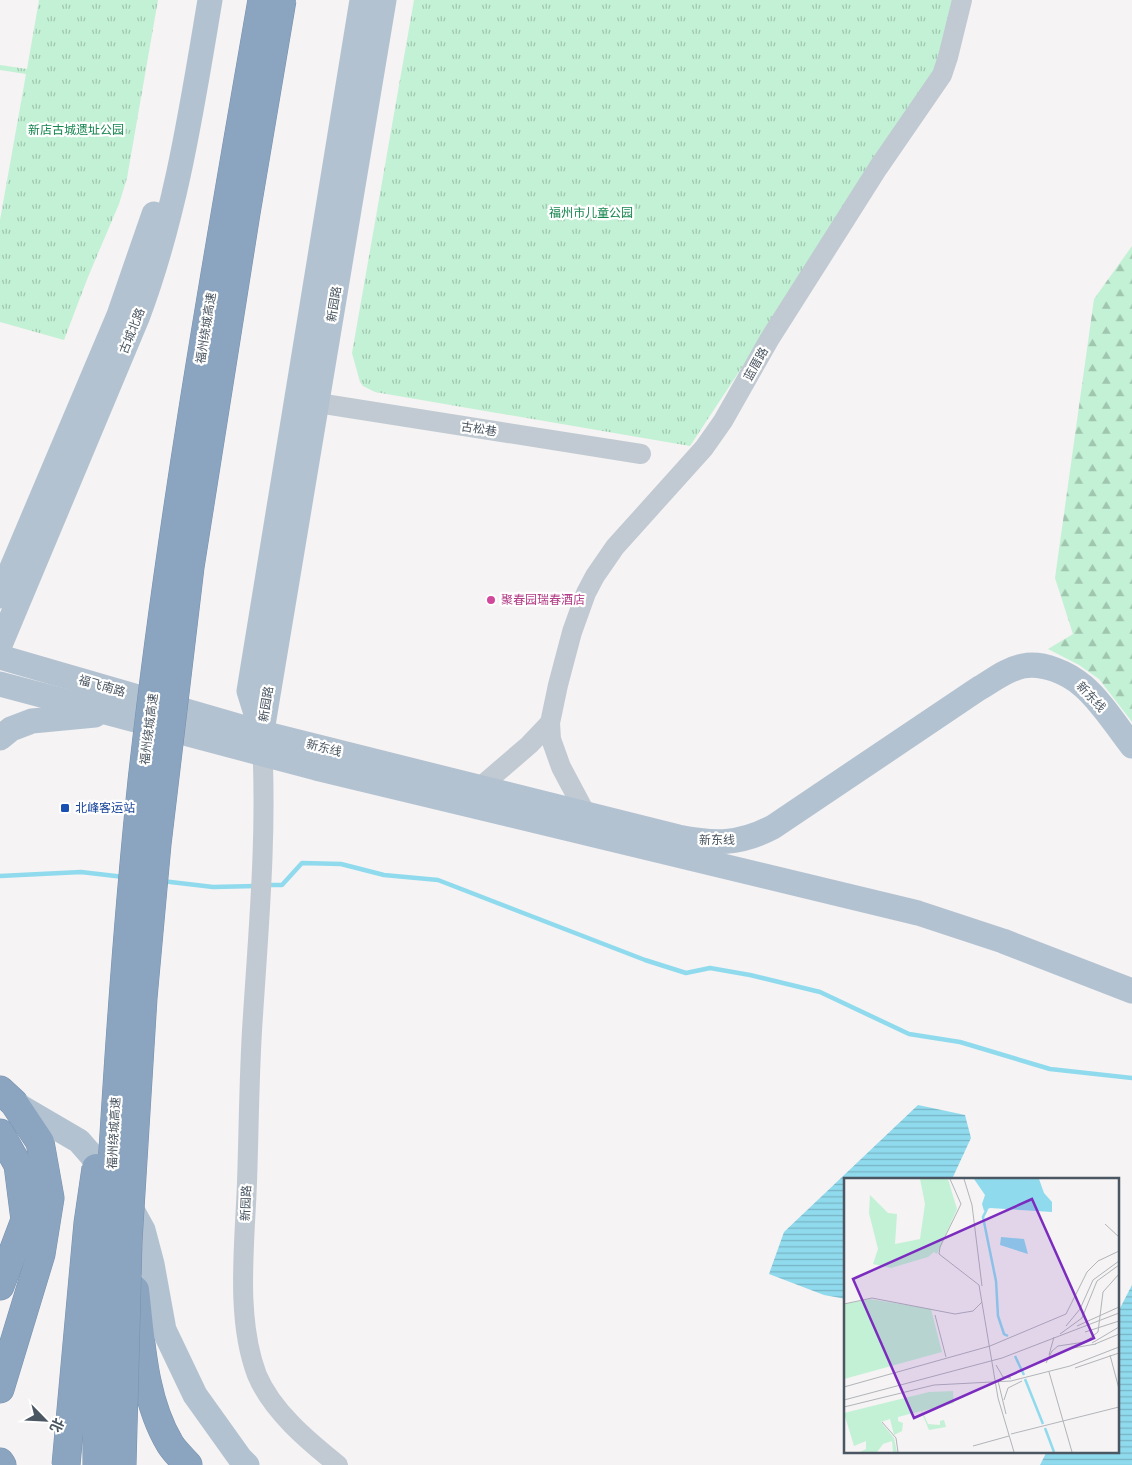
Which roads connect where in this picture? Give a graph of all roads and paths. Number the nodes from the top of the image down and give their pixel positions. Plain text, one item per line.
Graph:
1 (194, 0) edge
2 (210, 0) edge
3 (262, 0) edge
4 (282, 0) edge
5 (362, 0) edge
6 (384, 0) edge
7 (962, 0) edge
8 (318, 403) junction
9 (641, 454) dead end
10 (0, 596) edge
11 (0, 645) edge
12 (0, 657) edge
13 (0, 684) edge
14 (112, 713) junction
15 (550, 723) junction
16 (0, 738) edge
17 (262, 743) junction
18 (1132, 746) edge
19 (479, 788) junction
20 (590, 824) junction
21 (124, 966) junction
22 (1132, 991) edge
23 (7, 1096) edge
24 (0, 1133) edge
25 (128, 1241) junction
26 (0, 1286) edge
27 (0, 1389) edge
28 (0, 1462) edge
29 (2, 1465) edge
30 (66, 1465) edge
31 (97, 1465) edge
32 (122, 1465) edge
33 (134, 1465) edge
34 (188, 1465) edge
35 (247, 1465) edge
36 (338, 1465) edge

1 - 10 main road, 古城北路
2 - 11 main road, 古城北路
3 - 21 highway, 福州绕城高速, bridge
4 - 25 highway, 福州绕城高速, bridge
5 - 17 main road, 新园路
6 - 8 main road, 新园路
7 - 15 street, 蓝厝路
8 - 9 street, 古松巷
8 - 17 main road, 新园路
12 - 17 main road, 福飞南路
13 - 14 main road, 福飞南路
14 - 16 main road
14 - 17 main road, 福飞南路
15 - 19 street
15 - 20 street
17 - 19 main road, 新东线
17 - 20 main road, 新东线
17 - 36 street, 新园路
18 - 20 main road, 新东线
19 - 20 main road, 新东线
20 - 22 main road, 新东线
21 - 30 highway, bridge
21 - 31 highway, 福州绕城高速, bridge
23 - 27 highway
23 - 35 main road
24 - 26 highway
25 - 32 highway, 福州绕城高速, bridge
25 - 33 highway, bridge
25 - 34 highway, bridge
28 - 29 highway

